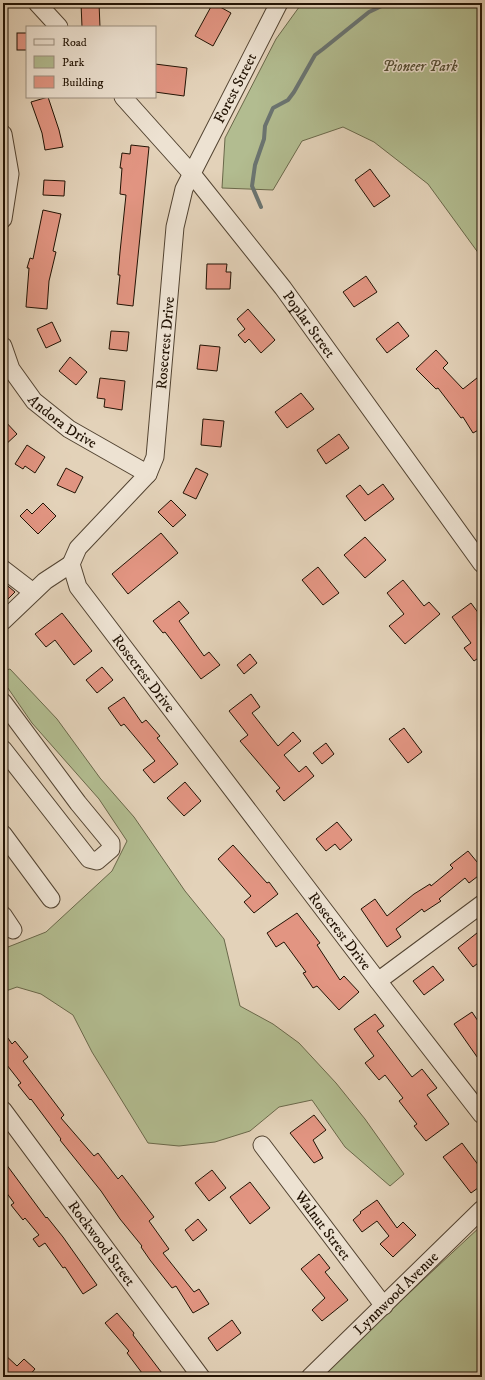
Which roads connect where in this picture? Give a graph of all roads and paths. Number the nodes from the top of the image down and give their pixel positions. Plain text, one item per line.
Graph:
1 (37, 3) edge
2 (279, 3) edge
3 (58, 26) edge
4 (124, 98) edge
5 (3, 134) edge
6 (192, 174) junction
7 (3, 219) edge
8 (3, 346) edge
9 (148, 474) junction
10 (71, 564) junction
11 (482, 564) edge
12 (3, 569) edge
13 (33, 592) junction
14 (3, 621) edge
15 (3, 702) edge
16 (3, 750) edge
17 (3, 834) edge
18 (51, 899) dead end
19 (482, 904) edge
20 (3, 916) edge
21 (13, 930) dead end
22 (378, 981) junction
23 (3, 1110) edge
24 (482, 1115) edge
25 (262, 1145) dead end
26 (482, 1209) edge
27 (384, 1306) junction
28 (201, 1377) edge
29 (310, 1377) edge

1 - 3 street
2 - 6 street, Forest Street
4 - 6 street, Poplar Street
5 - 7 street
6 - 9 street, Rosecrest Drive
6 - 11 street, Poplar Street
8 - 9 street, Andora Drive
9 - 10 street, Rosecrest Drive
10 - 13 street
10 - 22 street, Rosecrest Drive
12 - 13 street
13 - 14 street
15 - 16 street
17 - 18 street
19 - 22 street
20 - 21 street
22 - 24 street, Rosecrest Drive
23 - 28 street, Rockwood Street
25 - 27 street, Walnut Street
26 - 27 street, Lynnwood Avenue
27 - 29 street, Lynnwood Avenue

